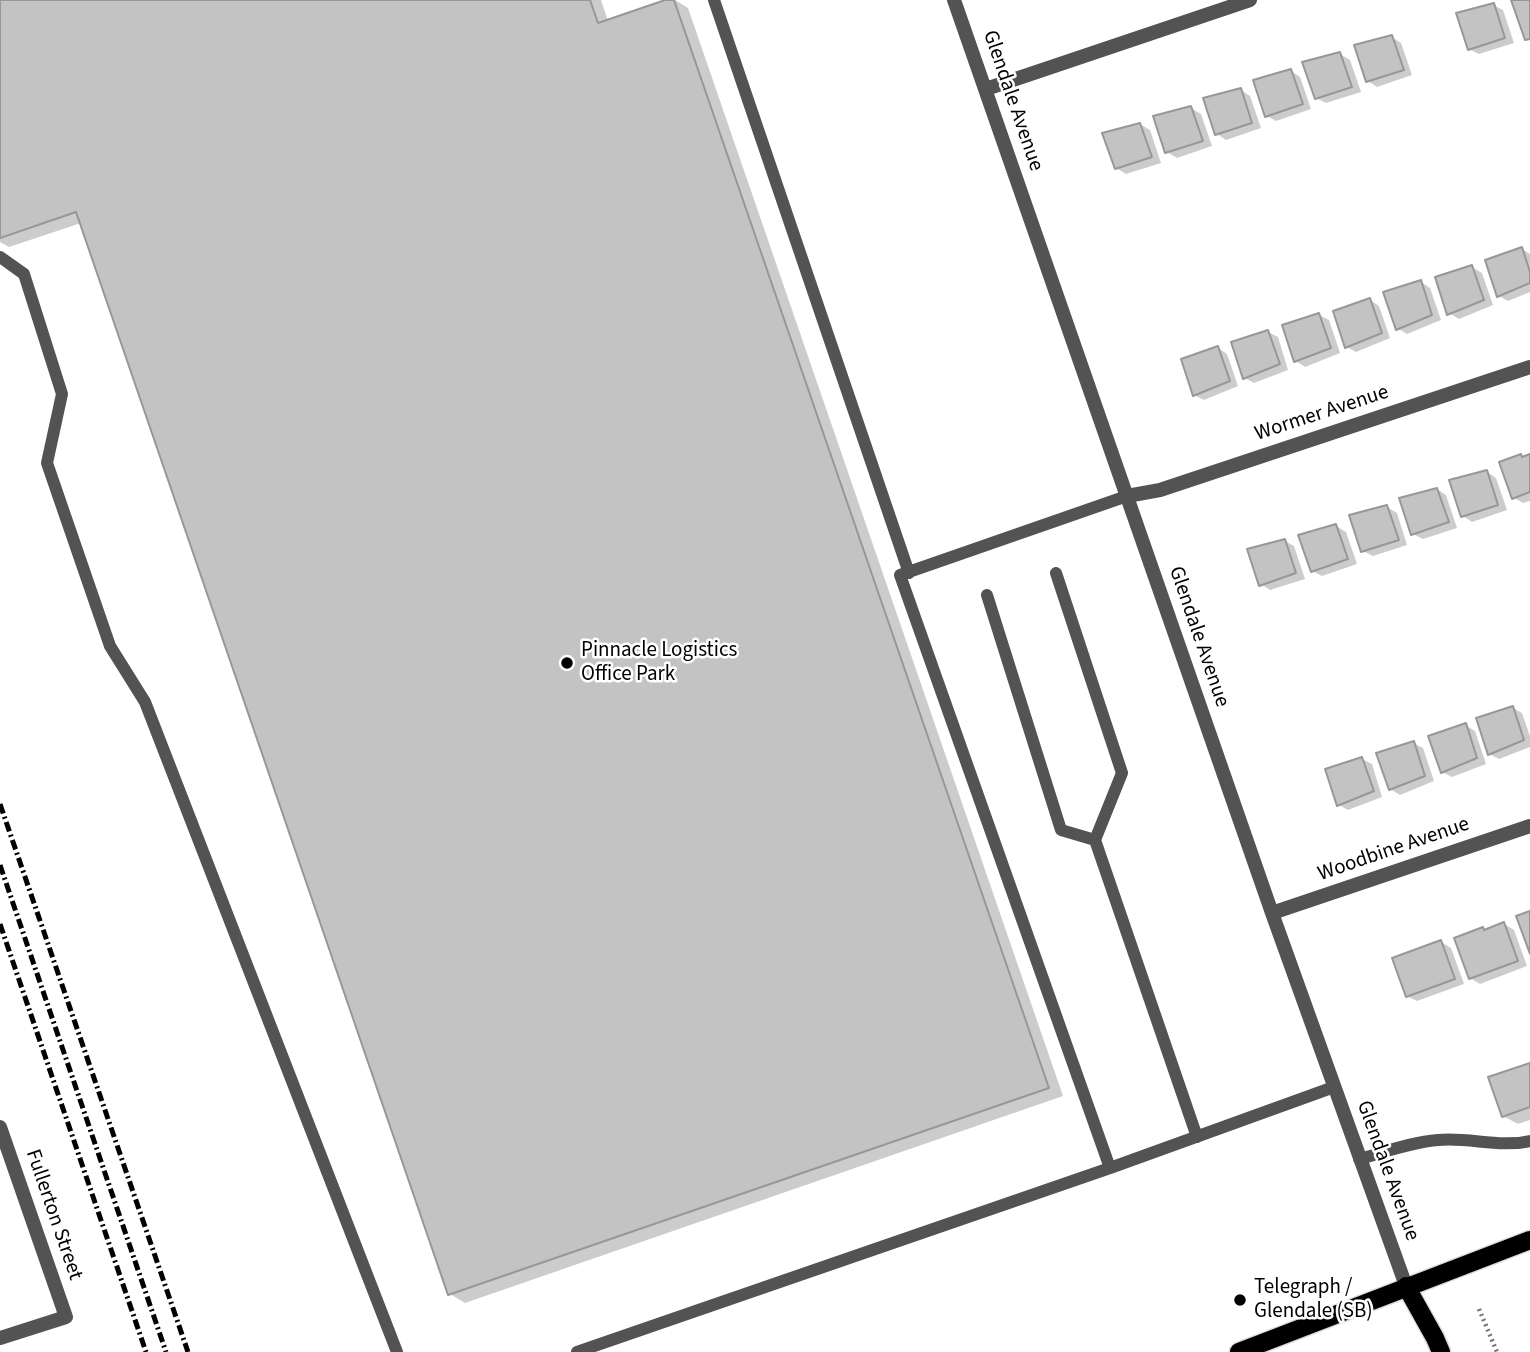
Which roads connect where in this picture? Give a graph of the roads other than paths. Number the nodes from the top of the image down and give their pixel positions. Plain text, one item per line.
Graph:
1 (714, 0) edge
2 (954, 0) edge
3 (1250, 0) edge
4 (986, 89) junction
5 (0, 257) edge
6 (1530, 367) edge
7 (1127, 496) junction
8 (909, 573) junction
9 (1056, 573) dead end
10 (988, 595) dead end
11 (1530, 826) edge
12 (1095, 840) junction
13 (1272, 913) junction
14 (1334, 1087) junction
15 (0, 1128) edge
16 (1197, 1137) junction
17 (1530, 1142) edge
18 (1359, 1159) junction
19 (1110, 1168) junction
20 (1530, 1238) edge
21 (1406, 1286) junction
22 (0, 1338) edge
23 (397, 1352) edge
24 (577, 1352) edge
25 (1239, 1352) edge
26 (1441, 1352) edge

1 - 8 lane
2 - 4 street, Glendale Avenue
3 - 4 street
4 - 7 street, Glendale Avenue
5 - 23 lane
6 - 7 street, Wormer Avenue
7 - 8 lane
7 - 13 street, Glendale Avenue
8 - 19 lane
9 - 12 lane
10 - 12 lane
11 - 13 street, Woodbine Avenue
12 - 16 lane
13 - 14 street, Glendale Avenue
14 - 16 lane
14 - 18 street, Glendale Avenue
15 - 22 street, Fullerton Street
16 - 19 lane
17 - 18 lane
18 - 21 street, Glendale Avenue
19 - 24 lane
20 - 21 main road
21 - 25 main road
21 - 26 main road

